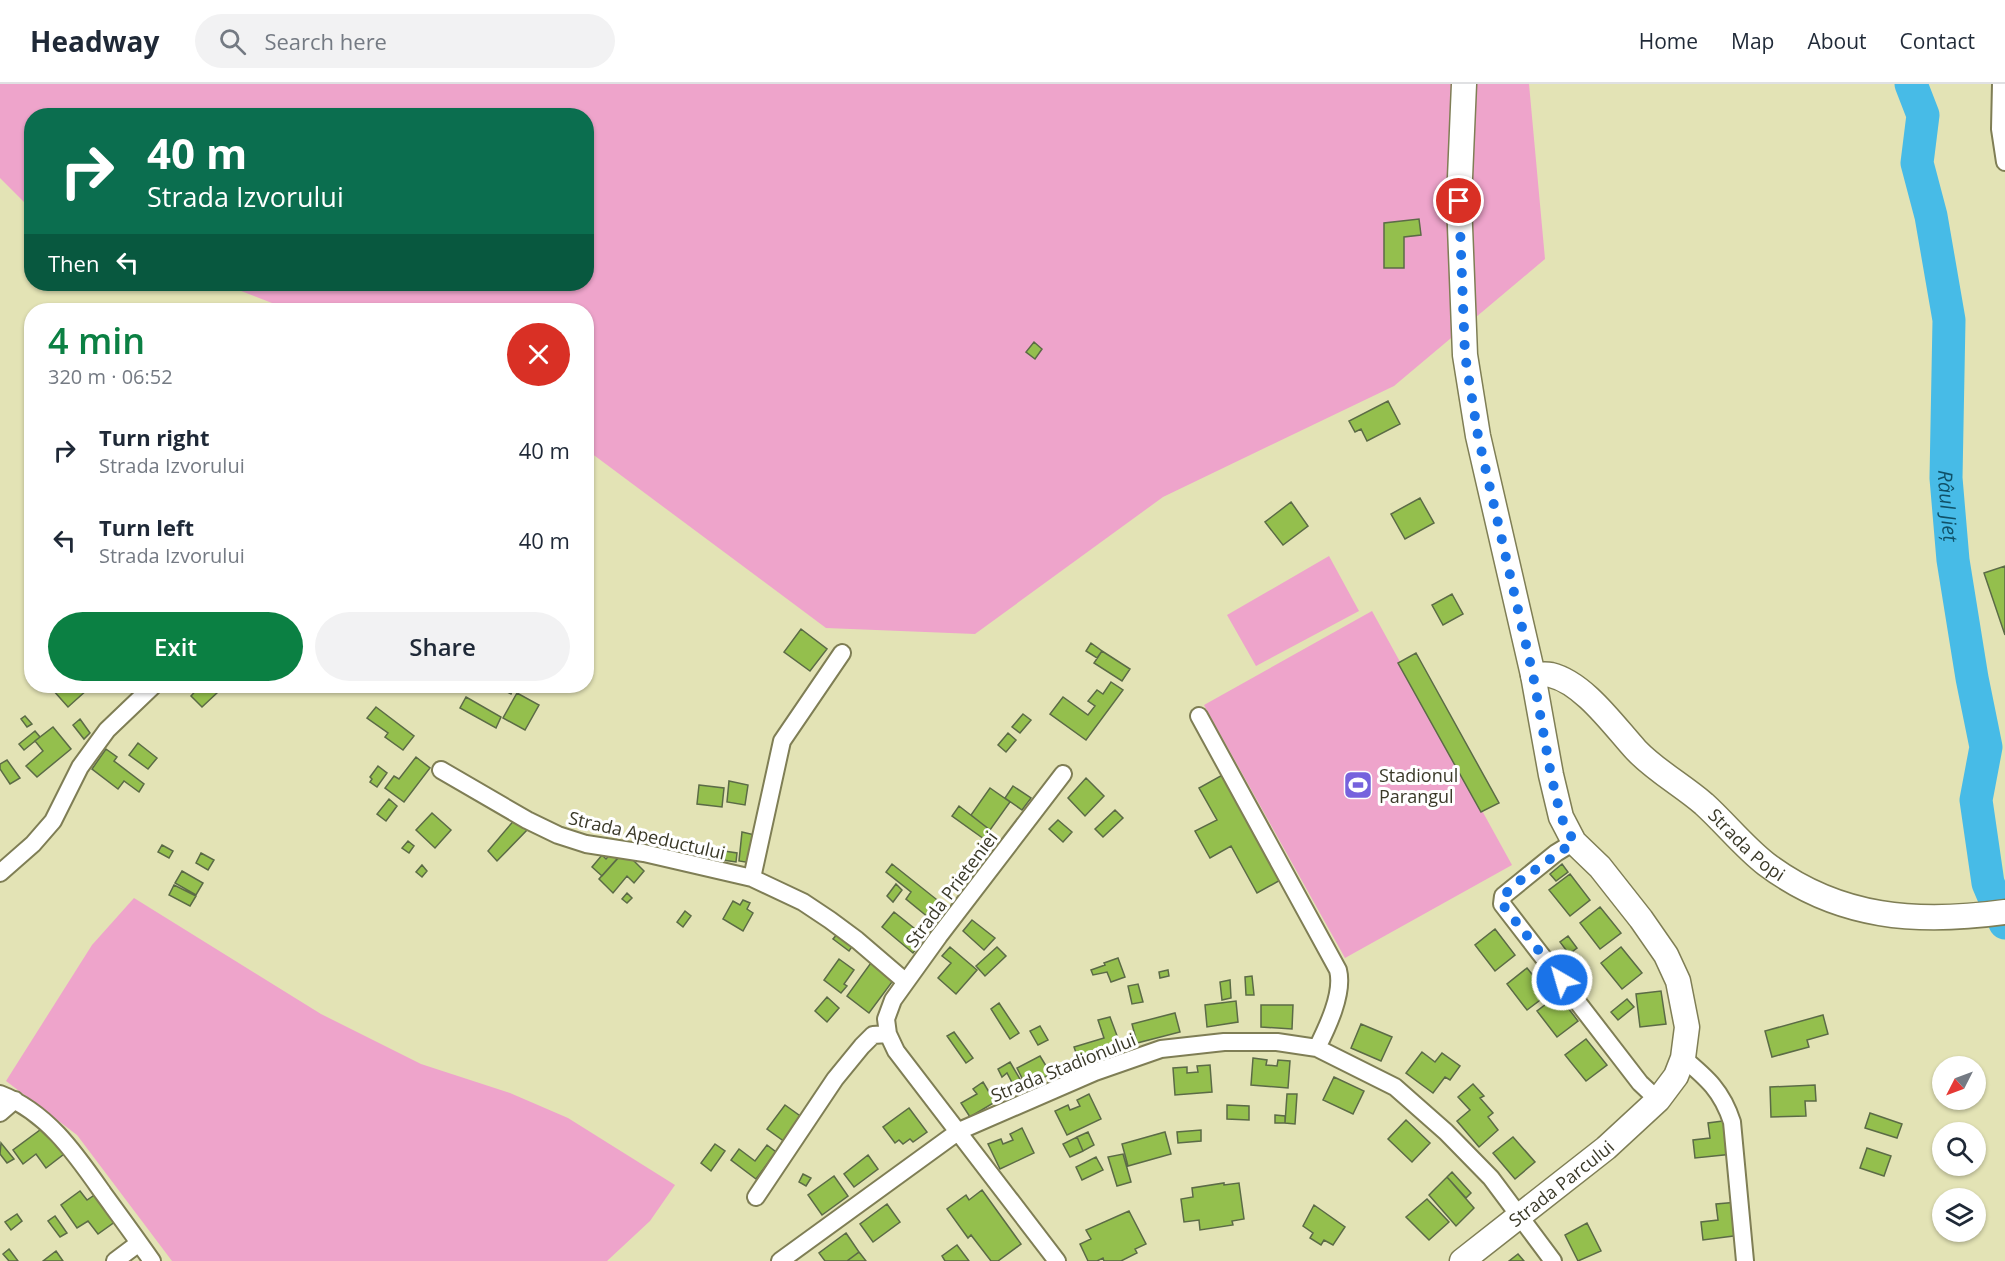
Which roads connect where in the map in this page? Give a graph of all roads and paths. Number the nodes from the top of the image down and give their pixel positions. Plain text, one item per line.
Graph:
1 (1464, 84) edge
2 (2001, 84) edge
3 (2005, 162) edge
4 (842, 653) dead end
5 (1533, 675) junction
6 (146, 693) edge
7 (1199, 716) dead end
8 (441, 770) dead end
9 (1063, 774) dead end
10 (1574, 842) junction
11 (0, 873) edge
12 (752, 878) junction
13 (2005, 912) edge
14 (906, 982) junction
15 (888, 1034) junction
16 (1317, 1048) junction
17 (1683, 1058) junction
18 (8, 1097) edge
19 (1658, 1100) junction
20 (0, 1113) edge
21 (959, 1131) junction
22 (756, 1197) dead end
23 (1521, 1216) junction
24 (139, 1243) junction
25 (115, 1261) edge
26 (152, 1261) edge
27 (780, 1261) edge
28 (1057, 1261) edge
29 (1462, 1261) edge
30 (1553, 1261) edge
31 (1745, 1261) edge

1 - 5 main road, Strada Parcului
2 - 3 street
4 - 12 street
5 - 10 main road, Strada Parcului
5 - 13 main road, Strada Popi
6 - 11 street
7 - 16 street
8 - 12 street, Strada Apeductului
9 - 14 street, Strada Prieteniei
10 - 17 main road, Strada Parcului
10 - 19 street
12 - 14 street, Strada Apeductului
14 - 15 street, Strada Prieteniei
15 - 21 street
15 - 22 street
16 - 21 street, Strada Stadionului
16 - 23 street, Strada Stadionului
17 - 19 main road, Strada Parcului
17 - 31 street
18 - 20 street
18 - 24 street
19 - 23 main road, Strada Parcului
21 - 27 street, Strada Stadionului
21 - 28 street
23 - 29 main road, Strada Parcului
23 - 30 street, Strada Stadionului
24 - 25 street
24 - 26 street

